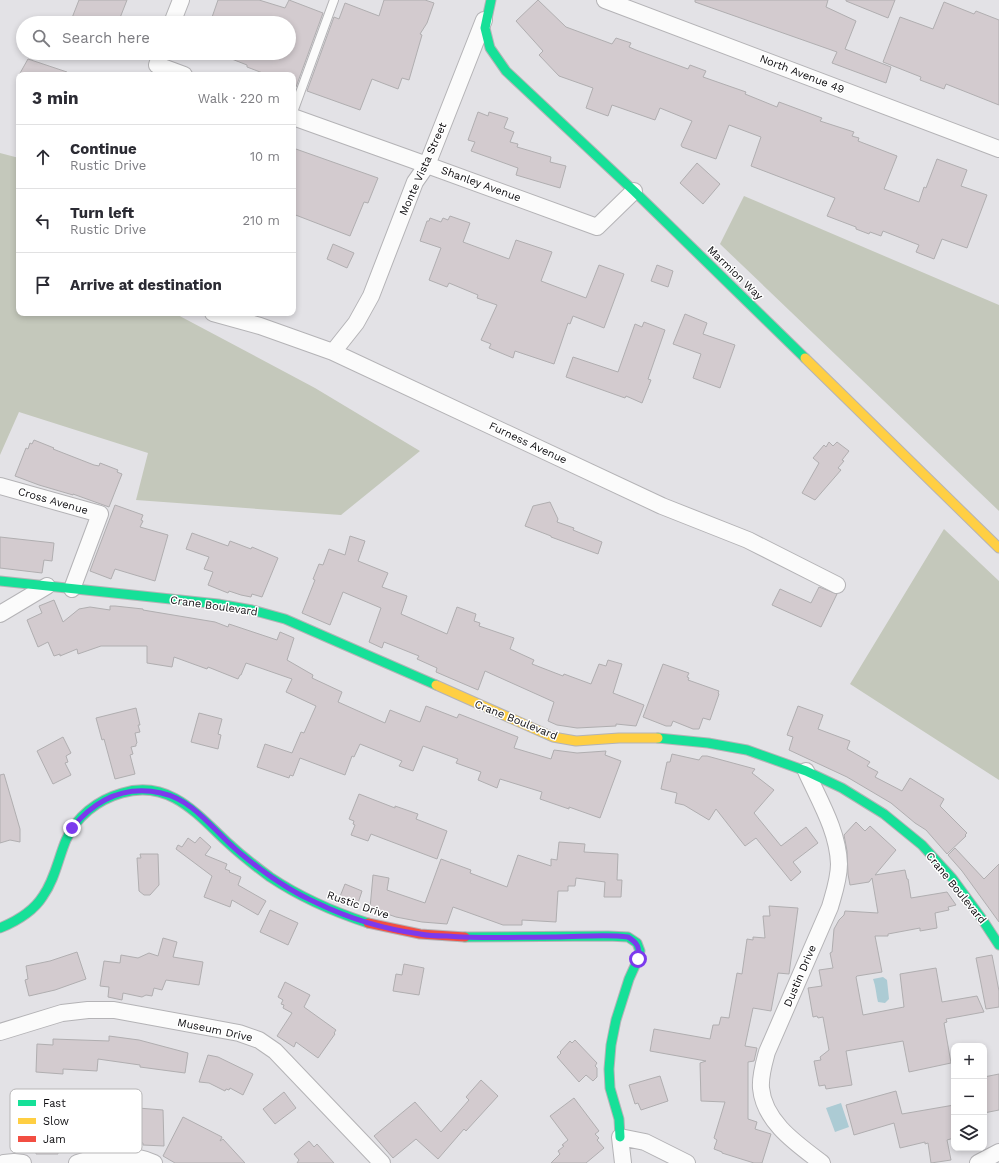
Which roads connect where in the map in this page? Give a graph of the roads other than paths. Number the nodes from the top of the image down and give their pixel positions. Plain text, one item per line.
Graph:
1 (181, 0) edge
2 (334, 0) edge
3 (607, 0) edge
4 (491, 1) edge
5 (175, 16) edge
6 (161, 60) edge
7 (179, 72) edge
8 (296, 104) edge
9 (296, 118) edge
10 (999, 149) edge
11 (427, 164) junction
12 (634, 191) junction
13 (224, 316) edge
14 (333, 352) junction
15 (0, 486) edge
16 (999, 548) edge
17 (0, 581) edge
18 (837, 585) dead end
19 (47, 586) junction
20 (72, 588) junction
21 (0, 614) edge
22 (806, 771) junction
23 (0, 928) edge
24 (999, 945) edge
25 (0, 1032) edge
26 (620, 1137) junction
27 (999, 1152) edge
28 (4, 1163) edge
29 (23, 1163) edge
30 (77, 1163) edge
31 (154, 1163) edge
32 (382, 1163) edge
33 (623, 1163) edge
34 (686, 1163) edge
35 (822, 1163) edge
36 (978, 1163) edge

1 - 5 street
2 - 8 lane
3 - 10 street, North Avenue 49
4 - 11 street, Monte Vista Street
4 - 12 street, Marmion Way
6 - 7 street
9 - 11 street, Shanley Avenue
11 - 12 street, Shanley Avenue
11 - 14 street, Monte Vista Street
12 - 16 street, Marmion Way
13 - 14 street, Furness Avenue
14 - 18 street, Furness Avenue
15 - 20 street, Cross Avenue
17 - 19 street, Crane Boulevard
19 - 20 street, Crane Boulevard
19 - 21 street
20 - 22 street, Crane Boulevard
22 - 24 street, Crane Boulevard
22 - 35 street, Dustin Drive
23 - 26 street, Rustic Drive
25 - 32 street, Museum Drive
26 - 33 street
26 - 34 street
27 - 36 street
28 - 29 street
30 - 31 street

